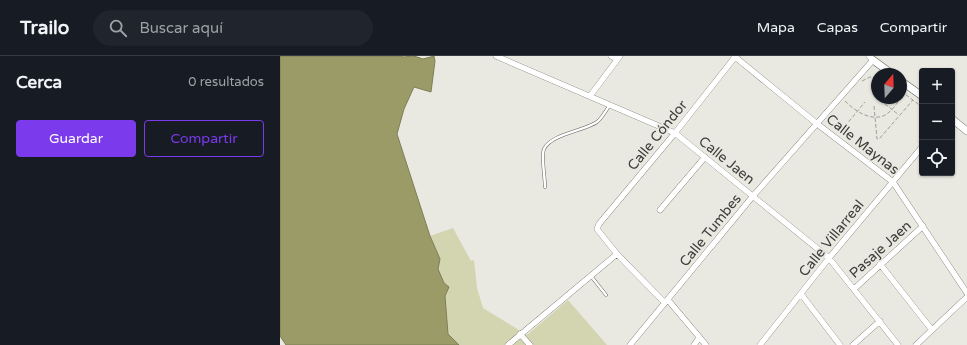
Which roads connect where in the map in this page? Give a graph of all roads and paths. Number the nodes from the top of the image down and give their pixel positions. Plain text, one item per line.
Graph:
1 (496, 56) edge
2 (611, 56) edge
3 (734, 56) edge
4 (619, 58) edge
5 (871, 58) edge
6 (884, 68) edge
7 (871, 78) edge
8 (858, 83) dead end
9 (907, 85) edge
10 (919, 94) edge
11 (590, 96) junction
12 (907, 96) edge
13 (913, 100) junction
14 (844, 101) dead end
15 (865, 102) dead end
16 (611, 104) junction
17 (885, 104) edge
18 (896, 104) edge
19 (919, 105) edge
20 (874, 106) dead end
21 (892, 110) junction
22 (857, 112) junction
23 (900, 116) junction
24 (875, 118) junction
25 (955, 121) edge
26 (816, 123) junction
27 (841, 131) dead end
28 (967, 131) edge
29 (675, 133) junction
30 (919, 151) edge
31 (705, 157) junction
32 (893, 182) junction
33 (545, 187) dead end
34 (752, 196) junction
35 (660, 210) dead end
36 (923, 226) junction
37 (617, 254) junction
38 (829, 258) junction
39 (880, 264) junction
40 (590, 275) junction
41 (854, 289) junction
42 (967, 292) edge
43 (801, 294) junction
44 (606, 295) dead end
45 (967, 297) edge
46 (666, 301) junction
47 (880, 321) junction
48 (932, 330) junction
49 (520, 334) junction
50 (699, 338) junction
51 (764, 344) edge
52 (508, 345) edge
53 (530, 345) edge
54 (630, 345) edge
55 (694, 345) edge
56 (706, 345) edge
57 (840, 345) edge
58 (854, 345) edge
59 (898, 345) edge
60 (916, 345) edge

1 - 11 street, Calle Jaen
2 - 4 street
3 - 26 street, Calle Maynas
3 - 29 street, Calle Cóndor
4 - 11 street
5 - 6 street
5 - 26 street, Calle Tumbes
7 - 8 path
9 - 10 street
11 - 16 street, Calle Jaen
12 - 13 path
13 - 19 path
13 - 23 path
14 - 22 path
15 - 22 path
16 - 29 street, Calle Jaen
16 - 33 lane
17 - 21 path
18 - 21 path
20 - 24 path
21 - 23 path
21 - 24 path
22 - 24 path
22 - 27 path
23 - 24 path
25 - 28 street
26 - 32 street, Calle Maynas
26 - 34 street, Calle Tumbes
29 - 31 street, Calle Jaen
29 - 37 street, Calle Cóndor
30 - 32 street, Calle Villarreal
31 - 34 street, Calle Jaen
31 - 35 street
32 - 36 street, Calle Maynas
32 - 38 street, Calle Villarreal
34 - 38 street, Calle Jaen
34 - 46 street, Calle Tumbes
36 - 39 street, Pasaje Jaen
36 - 42 street, Calle Maynas
37 - 40 street
37 - 46 street
38 - 41 street, Calle Jaen
38 - 43 street, Calle Villarreal
39 - 41 street, Pasaje Jaen
39 - 48 street
40 - 44 lane
40 - 49 street
41 - 47 street, Calle Jaen
43 - 51 street, Calle Villarreal
43 - 57 street
45 - 48 street
46 - 50 street
46 - 54 street, Calle Tumbes
47 - 58 street
47 - 59 street, Calle Jaen
48 - 60 street
49 - 52 street
49 - 53 street
50 - 55 street
50 - 56 street

